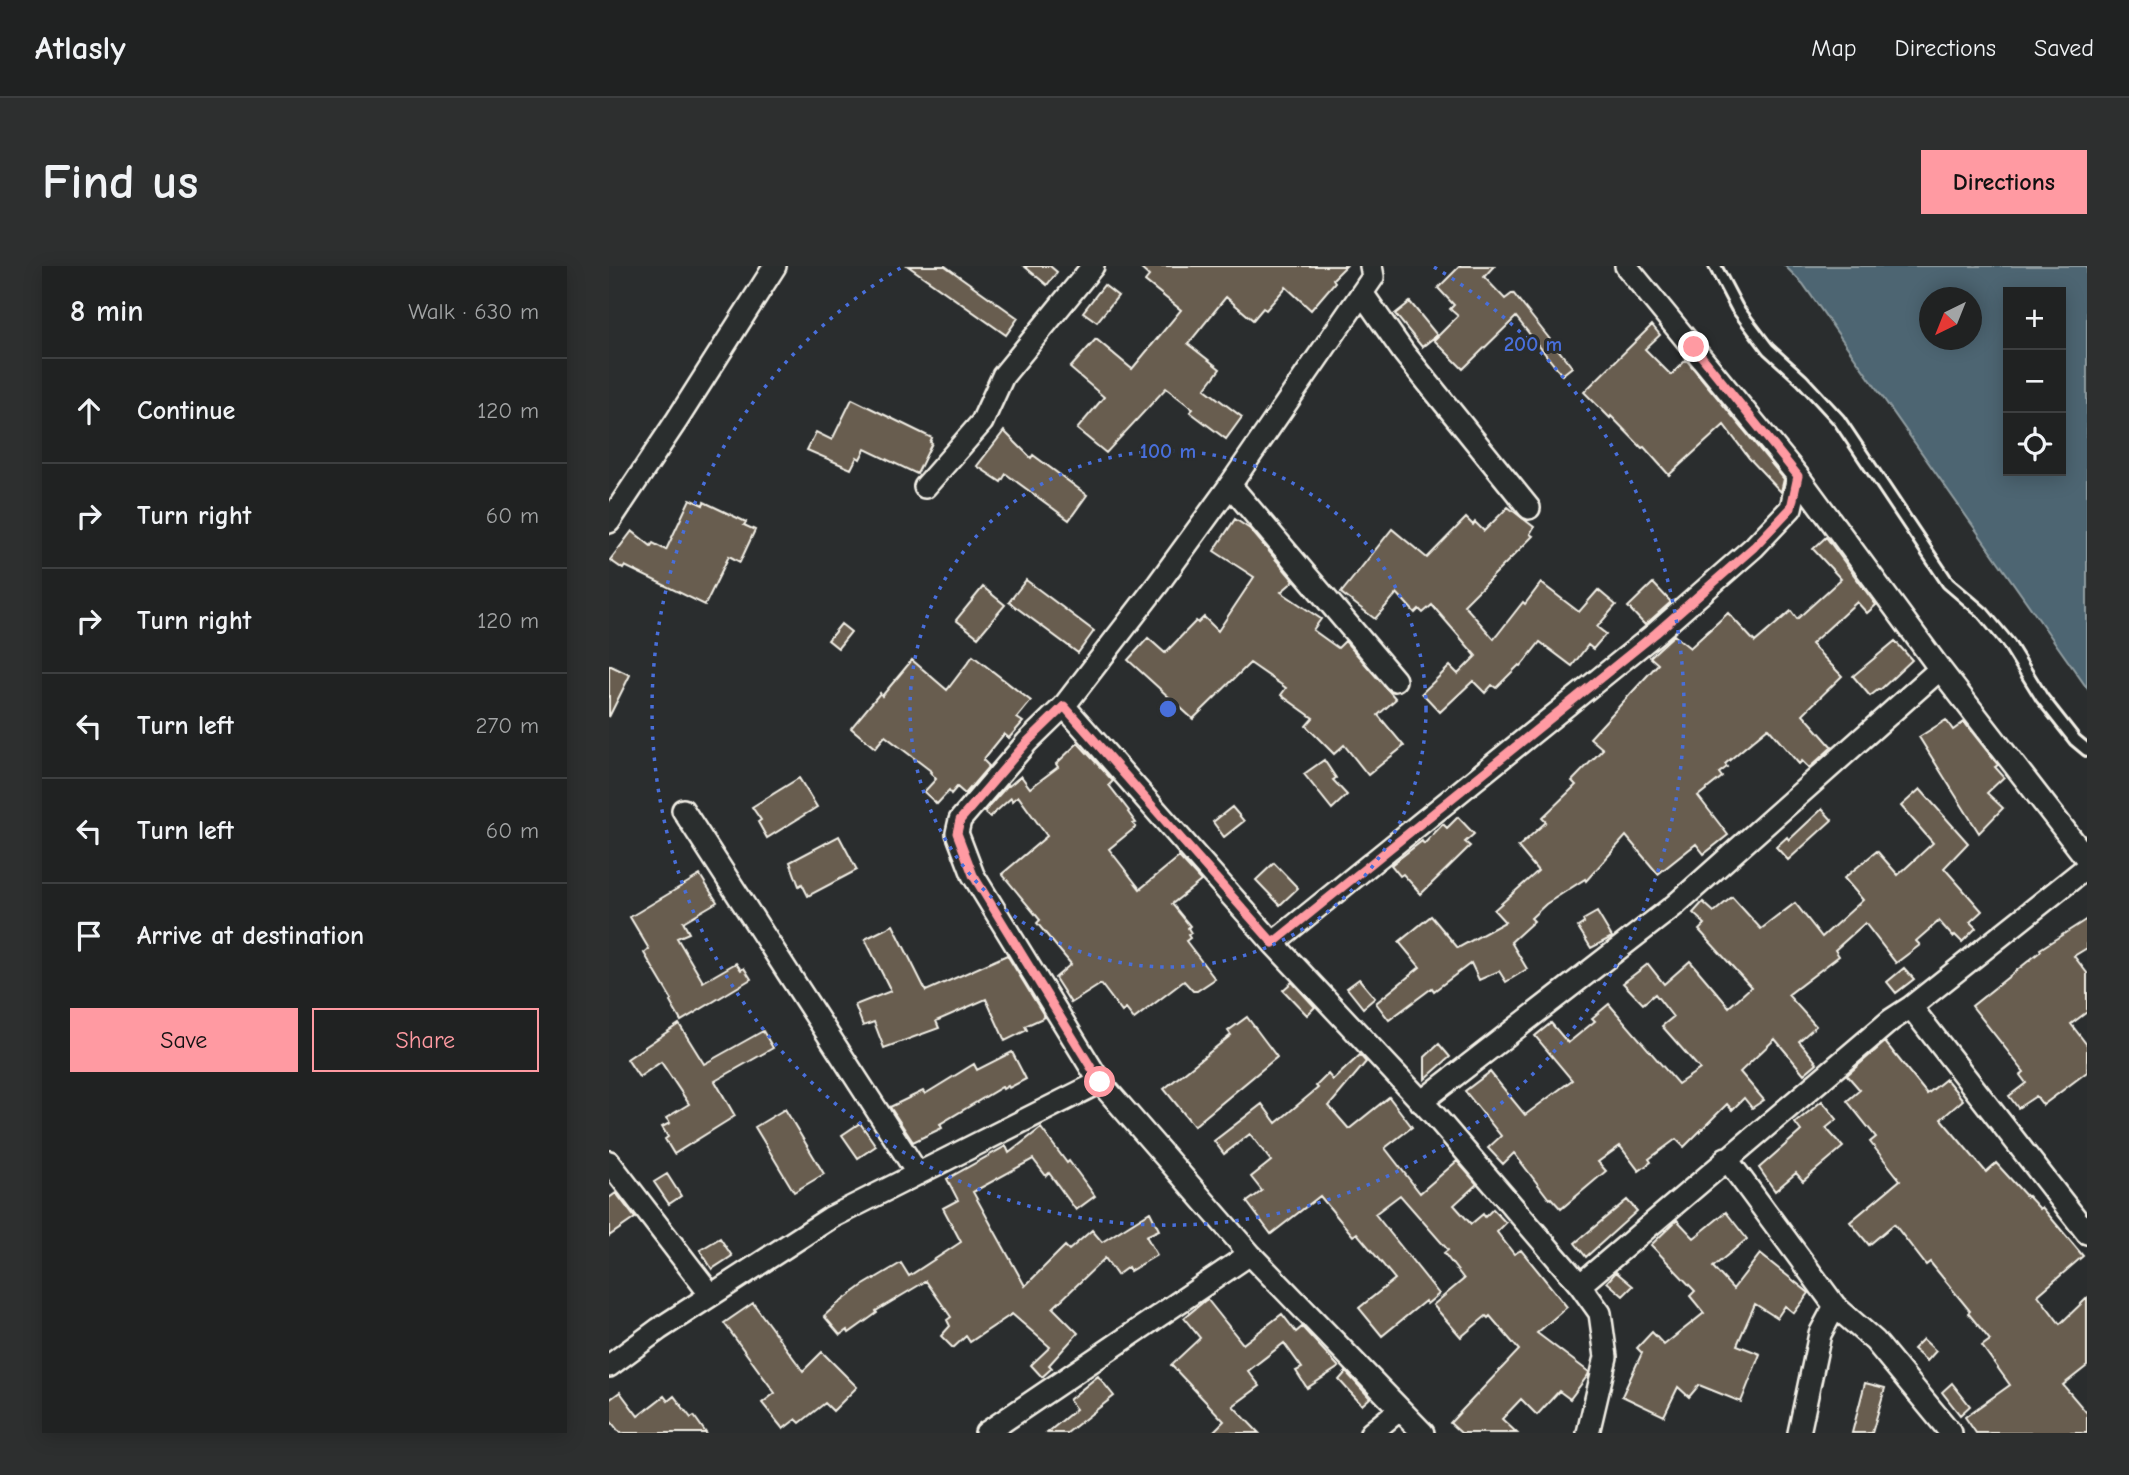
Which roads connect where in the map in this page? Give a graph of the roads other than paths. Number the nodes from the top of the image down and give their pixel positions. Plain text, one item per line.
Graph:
1 (775, 266) edge
2 (1093, 266) edge
3 (1371, 266) edge
4 (1626, 266) edge
5 (1715, 266) edge
6 (1361, 293) junction
7 (1798, 476) junction
8 (1230, 485) junction
9 (925, 487) dead end
10 (1529, 508) dead end
11 (609, 522) edge
12 (1940, 669) junction
13 (1395, 680) dead end
14 (1064, 706) junction
15 (2087, 750) edge
16 (683, 810) dead end
17 (2087, 859) edge
18 (2087, 867) edge
19 (1273, 943) junction
20 (1911, 1007) junction
21 (1100, 1082) junction
22 (1421, 1102) junction
23 (1726, 1158) junction
24 (609, 1162) edge
25 (918, 1174) junction
26 (2087, 1233) edge
27 (1249, 1254) junction
28 (1580, 1285) junction
29 (711, 1295) junction
30 (1835, 1307) junction
31 (609, 1366) edge
32 (1399, 1410) junction
33 (986, 1433) edge
34 (1371, 1433) edge
35 (1423, 1433) edge
36 (1588, 1433) edge
37 (1799, 1433) edge
38 (1951, 1433) edge

1 - 11 street
2 - 9 street
3 - 6 street
4 - 7 street
5 - 15 lane
6 - 8 street
6 - 10 street
7 - 12 street
7 - 19 street
8 - 13 street
8 - 14 street
12 - 17 street
12 - 22 street
14 - 19 street
14 - 21 street
16 - 25 street
18 - 20 street
19 - 22 street
20 - 23 street
20 - 26 street
21 - 25 street
21 - 27 street
22 - 28 street
23 - 28 street
23 - 30 street
24 - 29 street
25 - 29 street
27 - 32 street
27 - 33 street
28 - 36 street
29 - 31 street
30 - 37 street
30 - 38 street
32 - 34 street
32 - 35 street

